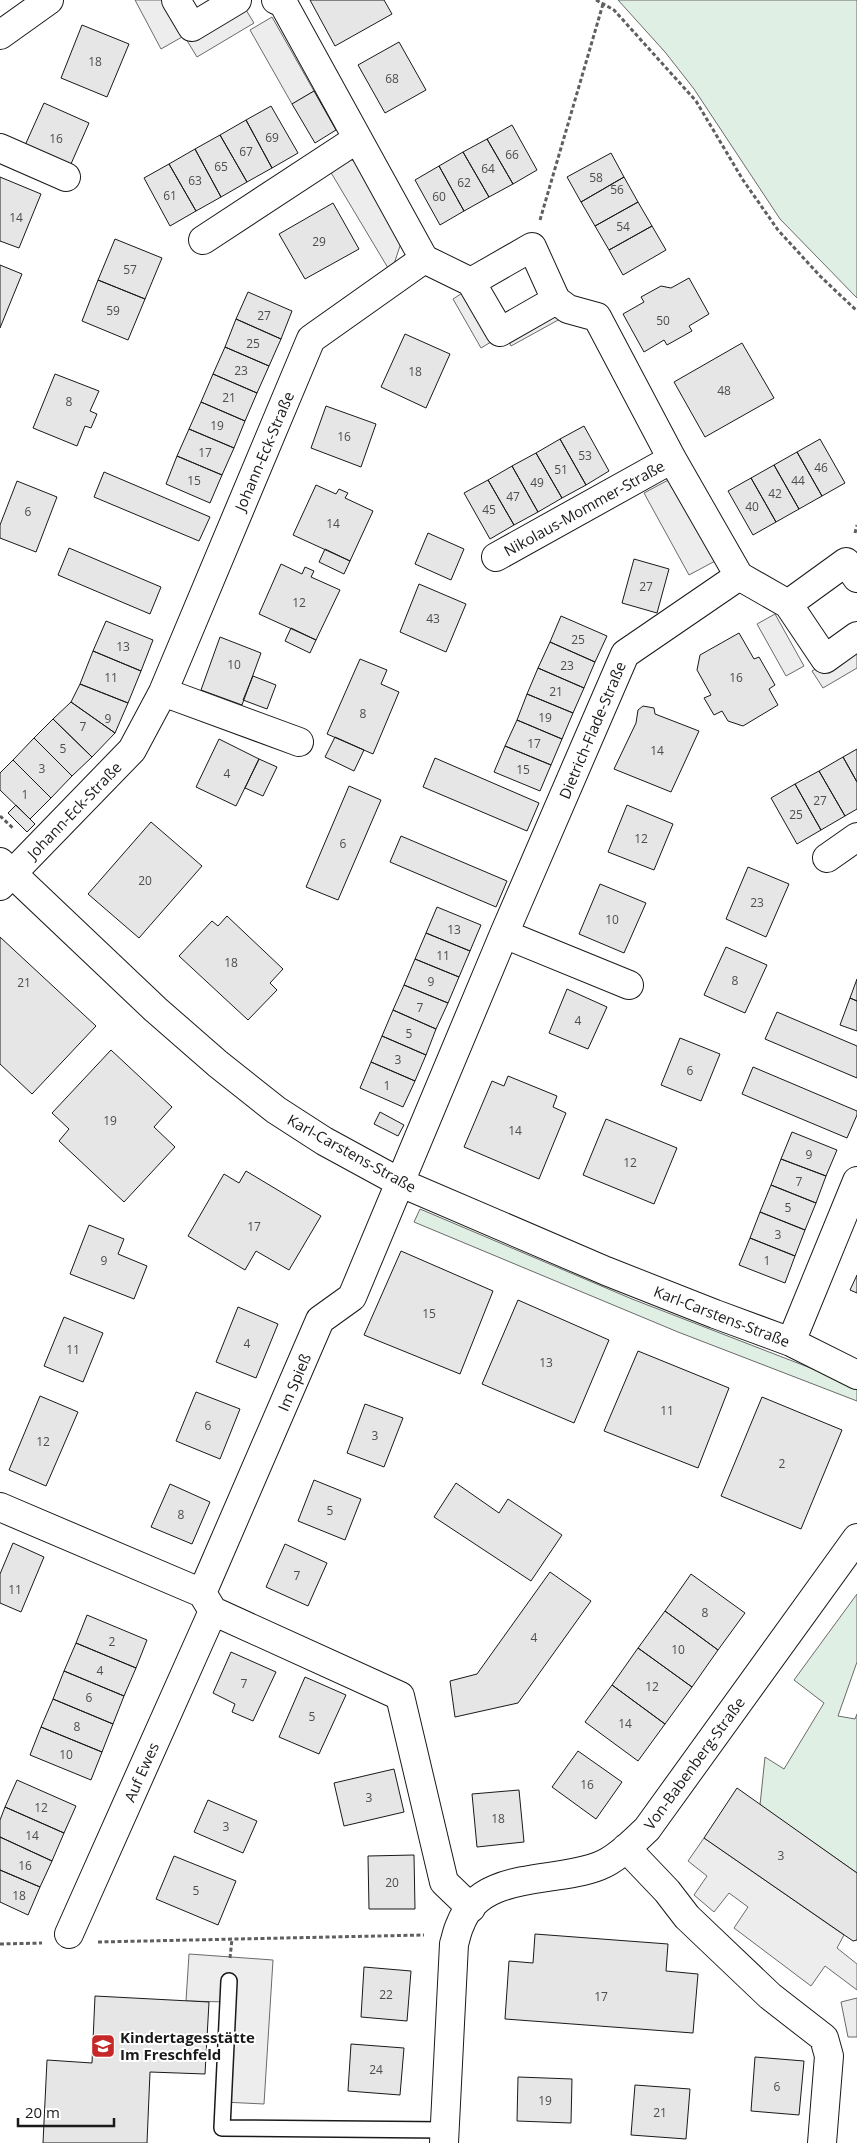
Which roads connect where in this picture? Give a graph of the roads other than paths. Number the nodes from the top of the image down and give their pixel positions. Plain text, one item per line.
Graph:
1 (49, 0) edge
2 (176, 0) edge
3 (237, 0) edge
4 (276, 0) edge
5 (0, 35) edge
6 (357, 139) junction
7 (0, 148) edge
8 (66, 177) dead end
9 (204, 240) dead end
10 (424, 258) junction
11 (471, 282) junction
12 (556, 300) junction
13 (672, 459) junction
14 (496, 556) dead end
15 (739, 576) junction
16 (857, 578) edge
17 (788, 604) junction
18 (857, 636) edge
19 (163, 692) junction
20 (299, 742) dead end
21 (857, 837) edge
22 (828, 858) dead end
23 (4, 874) edge
24 (504, 934) junction
25 (628, 985) dead end
26 (857, 1181) edge
27 (401, 1183) junction
28 (796, 1345) junction
29 (857, 1353) edge
30 (857, 1374) edge
31 (0, 1507) edge
32 (857, 1538) edge
33 (208, 1602) junction
34 (626, 1848) junction
35 (471, 1908) junction
36 (58, 1939) road end
37 (229, 1981) dead end
38 (446, 2140) edge
39 (822, 2143) edge

1 - 5 street
2 - 3 street
4 - 6 street
6 - 9 street
6 - 10 street
7 - 8 street
10 - 11 street
10 - 19 street, Johann-Eck-Straße
11 - 12 street
11 - 12 street
12 - 13 street, Nikolaus-Mommer-Straße
13 - 14 street, Nikolaus-Mommer-Straße
13 - 15 street, Nikolaus-Mommer-Straße
15 - 17 street
15 - 24 street, Dietrich-Flade-Straße
16 - 17 street
17 - 18 street
19 - 20 street
19 - 23 street, Johann-Eck-Straße
21 - 22 street
23 - 27 street, Karl-Carstens-Straße
24 - 25 street
24 - 27 street, Dietrich-Flade-Straße
26 - 28 street
27 - 28 street, Karl-Carstens-Straße
27 - 33 street, Im Spieß
28 - 29 street, Karl-Carstens-Straße
28 - 30 street, Karl-Carstens-Straße
31 - 33 street
32 - 34 street, Von-Babenberg-Straße
33 - 35 street
33 - 36 street, Auf Ewes
34 - 35 street, Von-Babenberg-Straße
34 - 39 street
35 - 38 street, Von-Babenberg-Straße
37 - 38 lane

